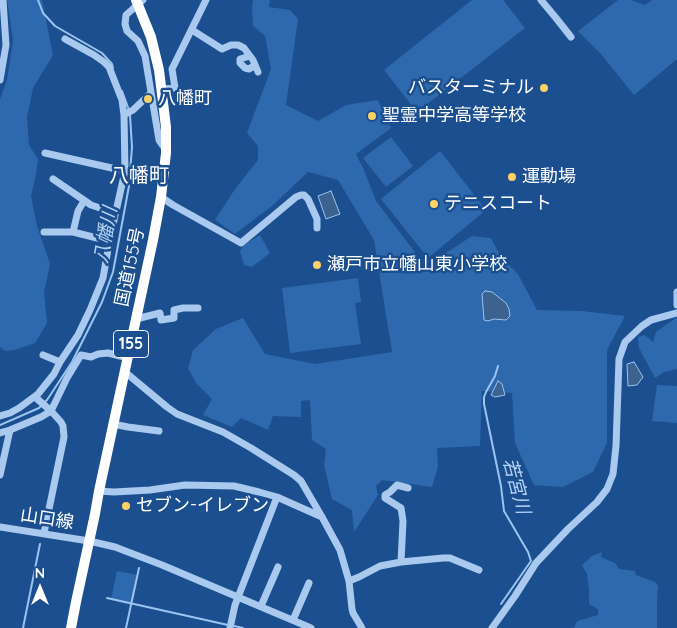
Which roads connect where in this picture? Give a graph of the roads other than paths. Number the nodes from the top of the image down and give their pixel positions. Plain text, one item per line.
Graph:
1 (3, 0) edge
2 (206, 0) edge
3 (541, 0) edge
4 (139, 2) edge
5 (192, 30) junction
6 (571, 37) dead end
7 (65, 38) dead end
8 (250, 56) junction
9 (0, 79) edge
10 (162, 89) junction
11 (151, 93) junction
12 (128, 113) junction
13 (166, 147) junction
14 (45, 153) dead end
15 (125, 171) junction
16 (53, 179) dead end
17 (160, 197) junction
18 (84, 201) junction
19 (115, 213) junction
20 (317, 228) dead end
21 (44, 232) dead end
22 (73, 232) junction
23 (110, 238) junction
24 (677, 292) edge
25 (677, 305) edge
26 (198, 308) dead end
27 (677, 313) edge
28 (136, 319) junction
29 (68, 353) junction
30 (43, 354) dead end
31 (78, 358) junction
32 (128, 358) junction
33 (60, 362) junction
34 (124, 372) junction
35 (37, 399) junction
36 (49, 409) junction
37 (0, 416) edge
38 (113, 424) junction
39 (10, 430) junction
40 (159, 431) dead end
41 (0, 433) edge
42 (0, 475) edge
43 (408, 488) dead end
44 (98, 490) junction
45 (277, 497) junction
46 (322, 517) junction
47 (0, 526) edge
48 (44, 533) junction
49 (89, 541) junction
50 (401, 562) junction
51 (278, 567) dead end
52 (479, 570) dead end
53 (349, 581) junction
54 (309, 583) dead end
55 (239, 597) junction
56 (261, 606) junction
57 (293, 620) junction
58 (72, 628) edge
59 (230, 628) edge
60 (311, 628) edge
61 (362, 628) edge
62 (492, 628) edge

1 - 9 street
2 - 5 street
3 - 6 street
4 - 10 highway, 国道155号 / 155
4 - 11 street
5 - 8 street
5 - 10 street
7 - 12 street
8 - 8 street
10 - 13 highway, 国道155号 / 155
11 - 12 street
11 - 13 street
12 - 15 street
13 - 17 highway, 国道155号 / 155
14 - 15 street
15 - 19 street
16 - 18 street
17 - 20 street
17 - 28 highway, 国道155号 / 155
18 - 19 street
18 - 22 street
19 - 23 street
21 - 22 street
22 - 23 street
23 - 29 street
24 - 25 street
26 - 28 street
27 - 62 street
28 - 32 highway, 国道155号 / 155
29 - 31 street
29 - 33 street
30 - 33 street
31 - 32 street
31 - 36 street
32 - 34 highway, 国道155号 / 155
33 - 35 street
34 - 38 highway, 国道155号 / 155
34 - 46 street
35 - 36 street
35 - 37 street
36 - 39 street
36 - 48 street
38 - 40 street
38 - 44 highway, 国道155号 / 155
39 - 41 street
39 - 42 street
43 - 50 street
44 - 45 street
44 - 49 highway, 国道155号 / 155
45 - 46 street
45 - 55 street
46 - 53 street
47 - 48 street, 山口線
48 - 49 street, 山口線
49 - 55 street, 山口線
49 - 58 highway, 国道155号 / 155
50 - 52 street
50 - 53 street
51 - 56 street
53 - 61 street
54 - 57 street
55 - 56 street, 山口線
55 - 59 street
56 - 57 street, 山口線
57 - 60 street, 山口線

